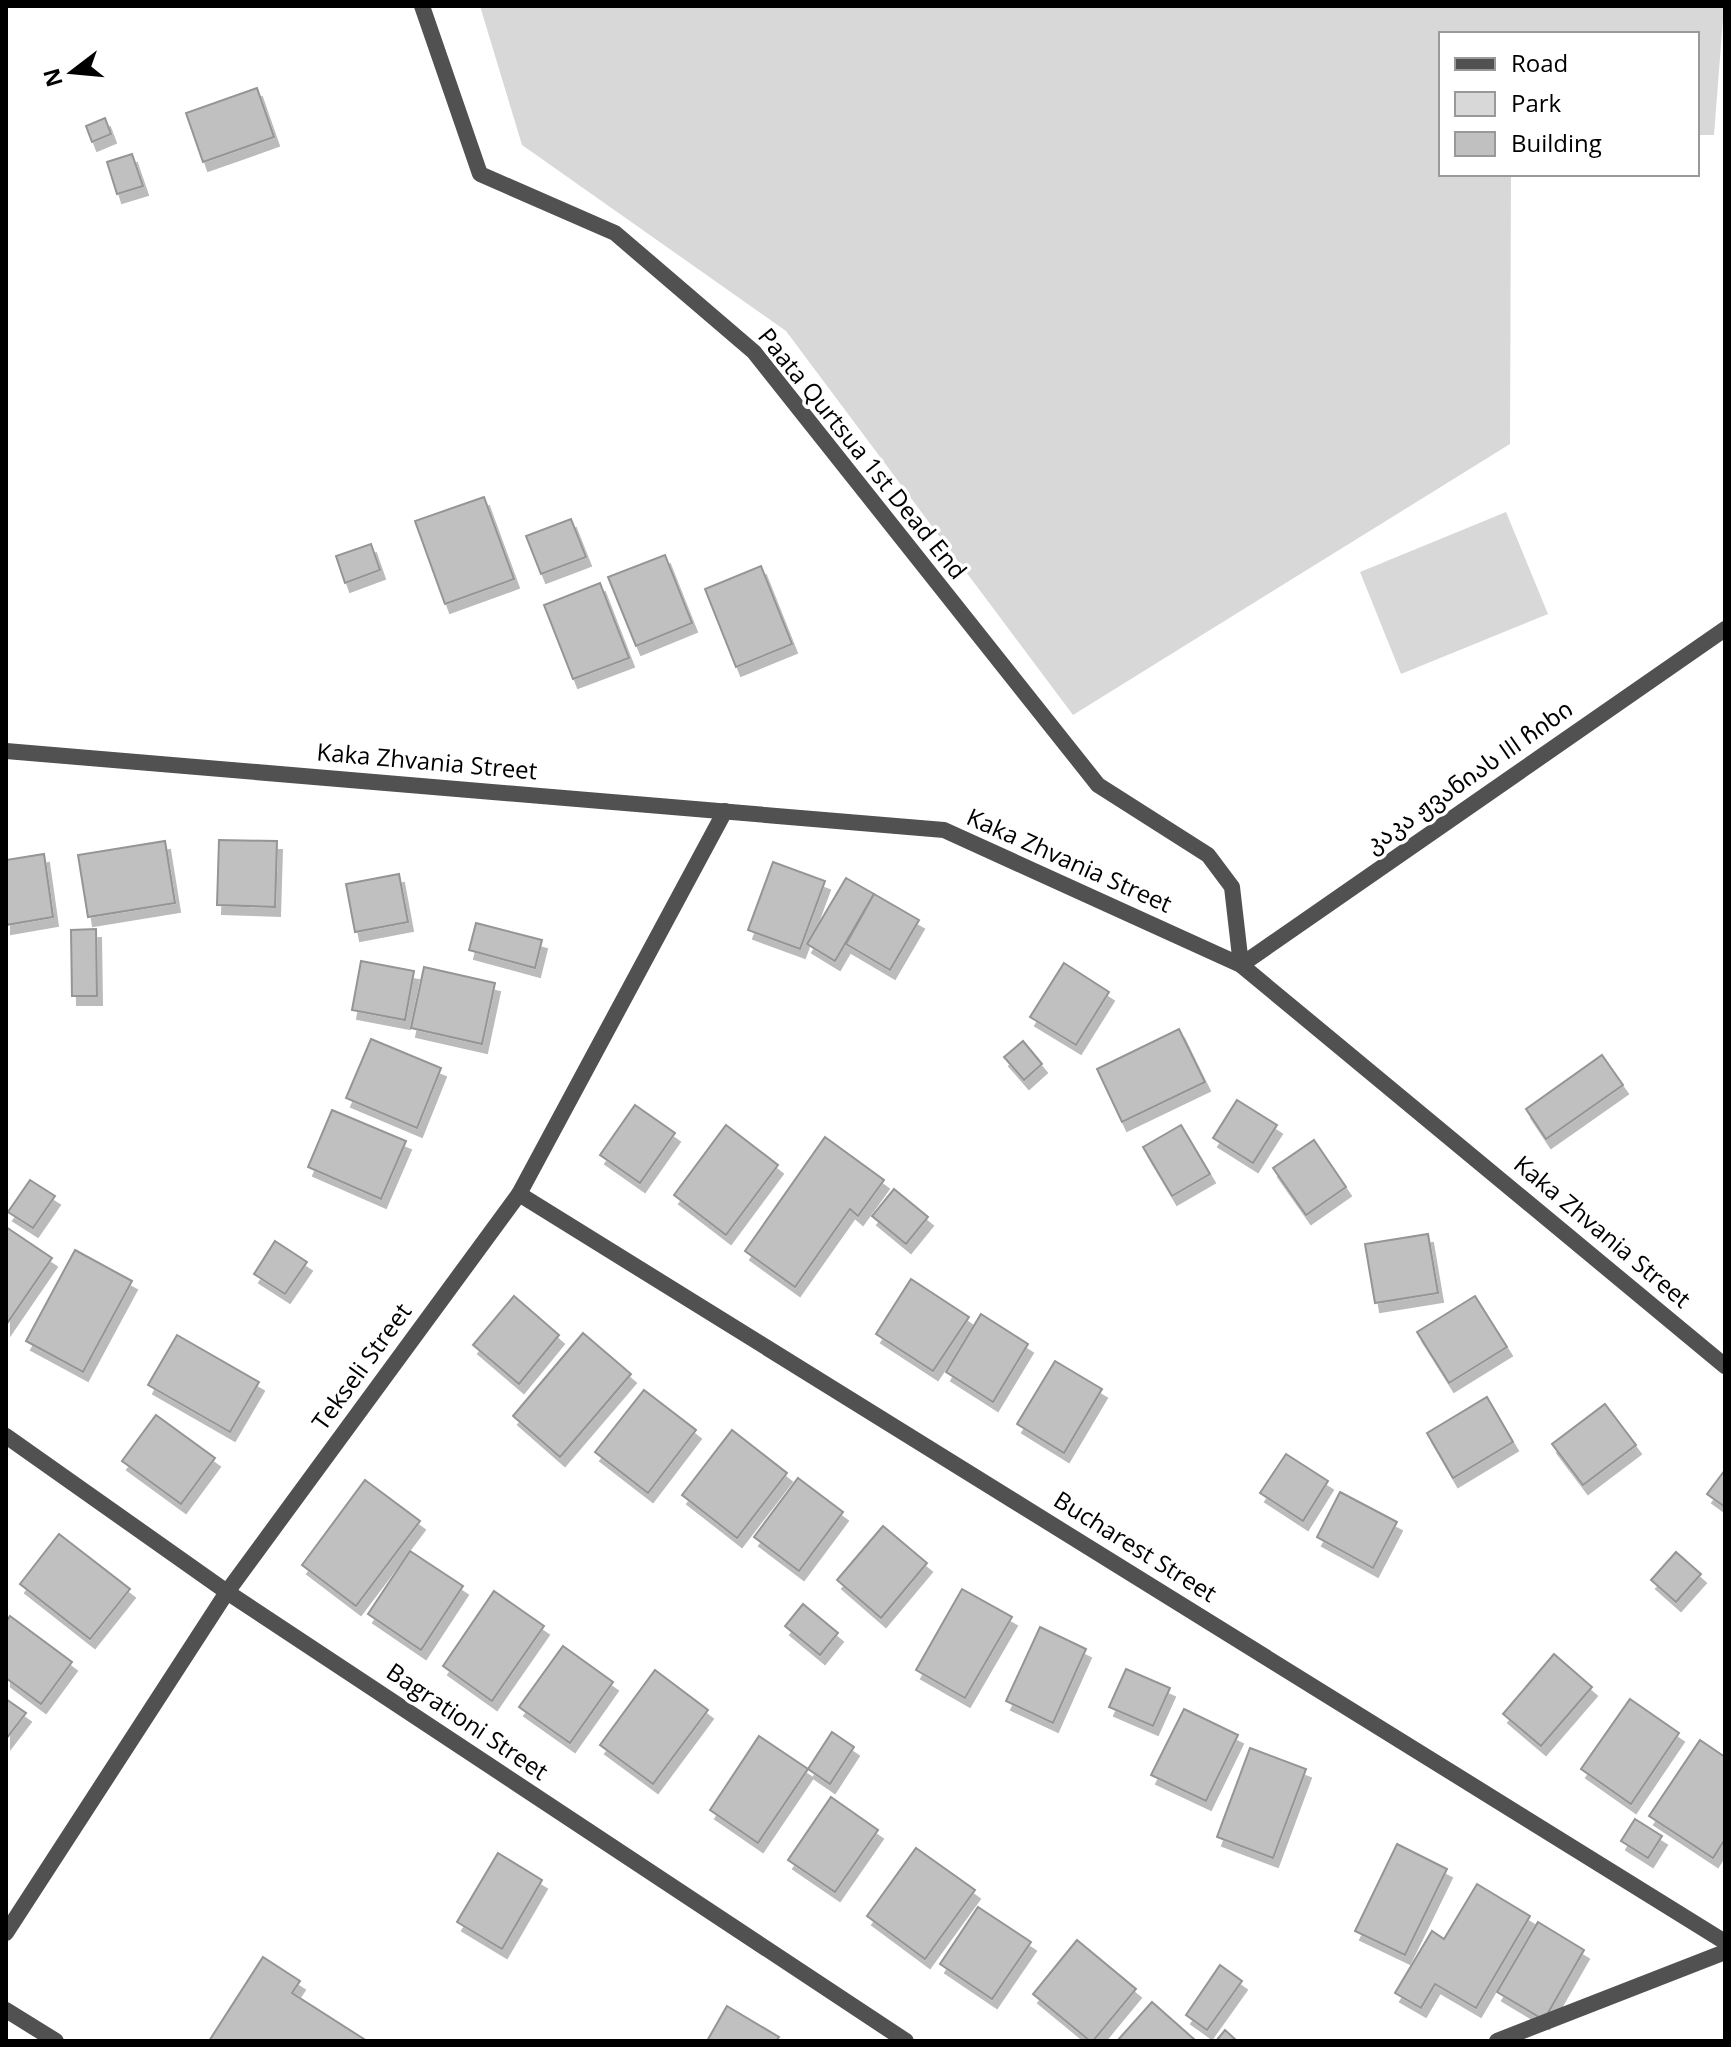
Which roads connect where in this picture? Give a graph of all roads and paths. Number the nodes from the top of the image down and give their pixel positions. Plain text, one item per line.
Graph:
1 (422, 6) edge
2 (1725, 629) edge
3 (6, 751) edge
4 (725, 811) junction
5 (1241, 965) junction
6 (519, 1194) junction
7 (1725, 1366) edge
8 (6, 1436) edge
9 (227, 1592) junction
10 (6, 1933) edge
11 (1725, 1942) edge
12 (1725, 1952) edge
13 (6, 2010) edge
14 (56, 2041) edge
15 (906, 2041) edge
16 (1497, 2041) edge

1 - 5 street, Paata Qurtsua 1st Dead End
2 - 5 street, კაკა ჟვანიას III ჩიხი
3 - 4 street, Kaka Zhvania Street
4 - 5 street, Kaka Zhvania Street
4 - 6 street, Tekseli Street
5 - 7 street, Kaka Zhvania Street
6 - 9 street, Tekseli Street
6 - 11 street, Bucharest Street
8 - 9 street, Bagrationi Street
9 - 10 street, Tekseli Street
9 - 15 street, Bagrationi Street
12 - 16 street
13 - 14 street

